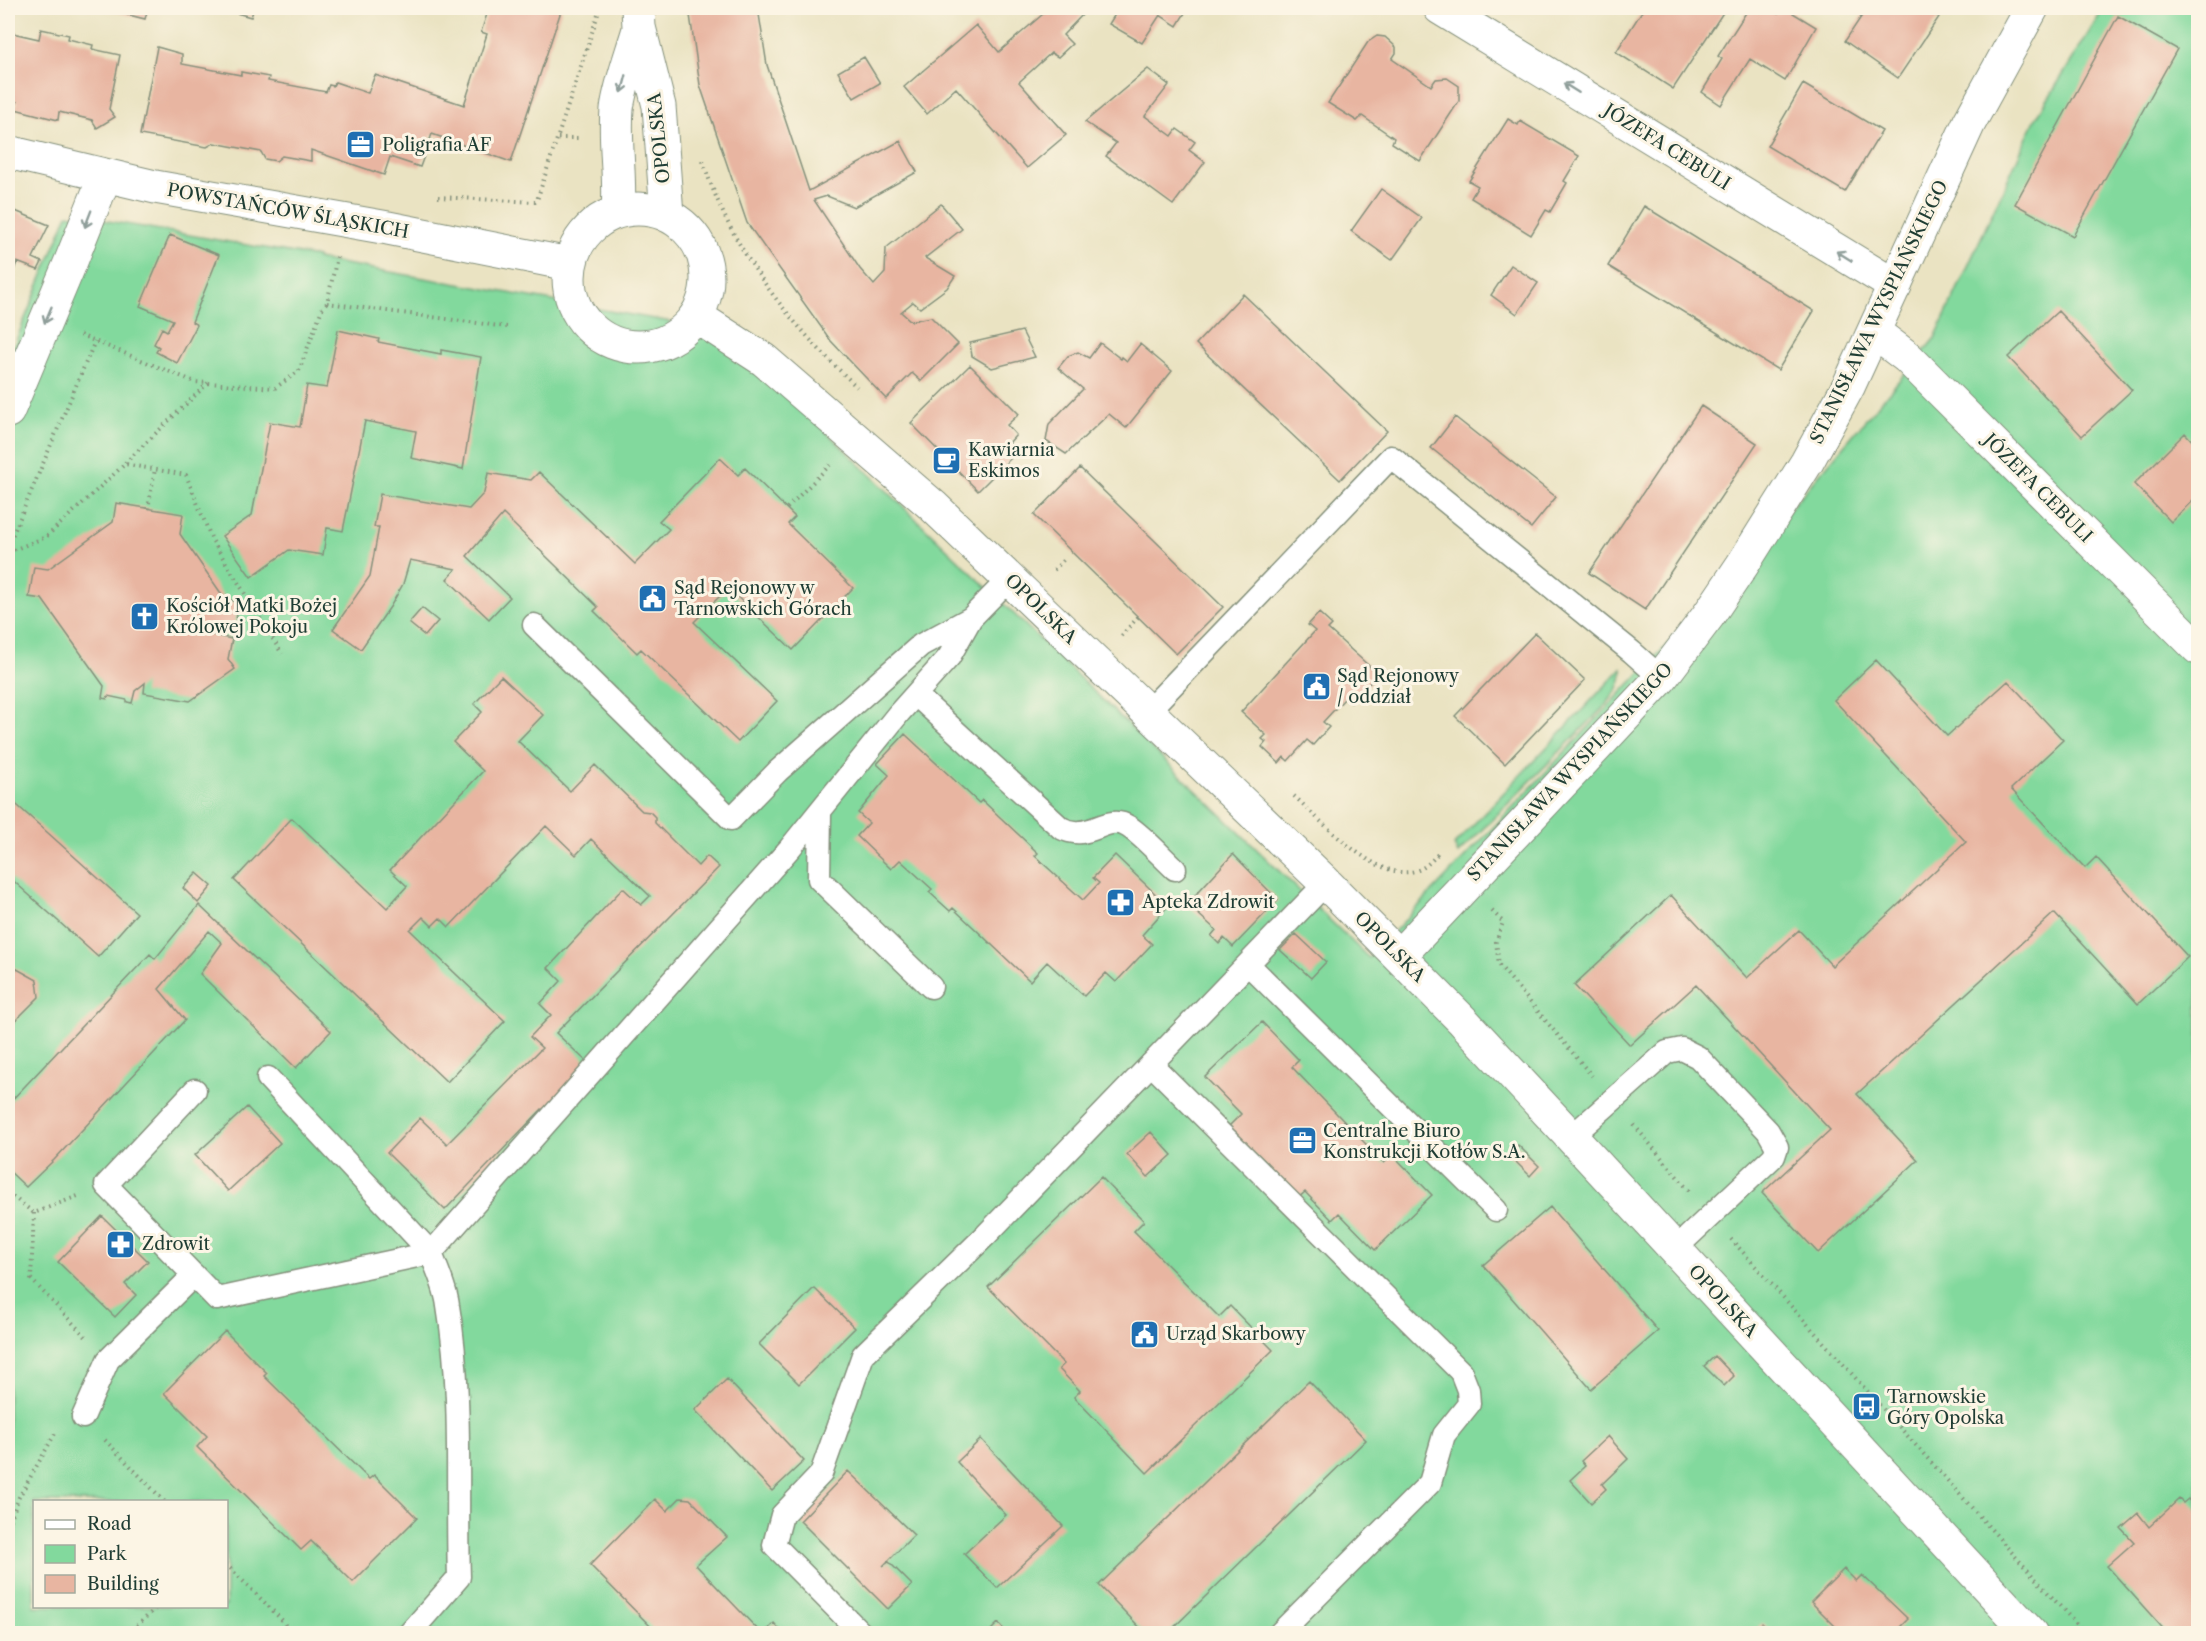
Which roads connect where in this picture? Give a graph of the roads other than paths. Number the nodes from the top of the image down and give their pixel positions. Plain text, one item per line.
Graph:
1 (1440, 8) edge
2 (2032, 8) edge
3 (639, 17) edge
4 (8, 152) edge
5 (105, 176) junction
6 (618, 211) junction
7 (667, 215) junction
8 (569, 264) junction
9 (1894, 286) junction
10 (696, 316) junction
11 (1874, 332) junction
12 (8, 411) edge
13 (1009, 579) junction
14 (971, 618) junction
15 (534, 625) dead end
16 (2199, 648) edge
17 (1660, 678) junction
18 (916, 695) junction
19 (1147, 712) junction
20 (820, 812) junction
21 (1175, 869) dead end
22 (1326, 883) junction
23 (1399, 956) junction
24 (1248, 964) junction
25 (931, 987) dead end
26 (1151, 1064) junction
27 (268, 1077) dead end
28 (195, 1089) dead end
29 (1572, 1137) junction
30 (1496, 1210) dead end
31 (1675, 1249) junction
32 (431, 1253) junction
33 (194, 1275) junction
34 (83, 1418) road end
35 (409, 1634) edge
36 (862, 1634) edge
37 (1279, 1634) edge
38 (2031, 1634) edge

9 -> 1 street, JÓZEFA CEBULI
2 - 9 street, STANISŁAWA WYSPIAŃSKIEGO
3 -> 6 street, OPOLSKA
3 - 7 street, OPOLSKA
4 - 5 street, POWSTAŃCÓW ŚLĄSKICH
5 - 8 street, POWSTAŃCÓW ŚLĄSKICH
5 -> 12 street
6 - 7 street
6 - 8 street
7 - 10 street
8 - 10 street
9 - 11 street, STANISŁAWA WYSPIAŃSKIEGO
10 - 13 street, OPOLSKA
11 - 16 street, JÓZEFA CEBULI
11 - 17 street, STANISŁAWA WYSPIAŃSKIEGO
13 - 14 lane
13 - 19 street, OPOLSKA
14 - 15 lane
14 - 18 lane
17 - 19 lane
17 - 23 street, STANISŁAWA WYSPIAŃSKIEGO
18 - 20 lane
18 - 21 lane
19 - 22 street, OPOLSKA
20 - 25 lane
20 - 32 lane
22 - 23 street, OPOLSKA
22 - 24 lane
23 - 29 street, OPOLSKA
24 - 26 lane
24 - 30 lane
26 - 36 lane
26 - 37 lane
27 - 32 lane
28 - 33 lane
29 - 31 street, OPOLSKA
29 - 31 lane
31 - 38 street, OPOLSKA
32 - 33 lane
32 - 35 lane
33 - 34 lane

